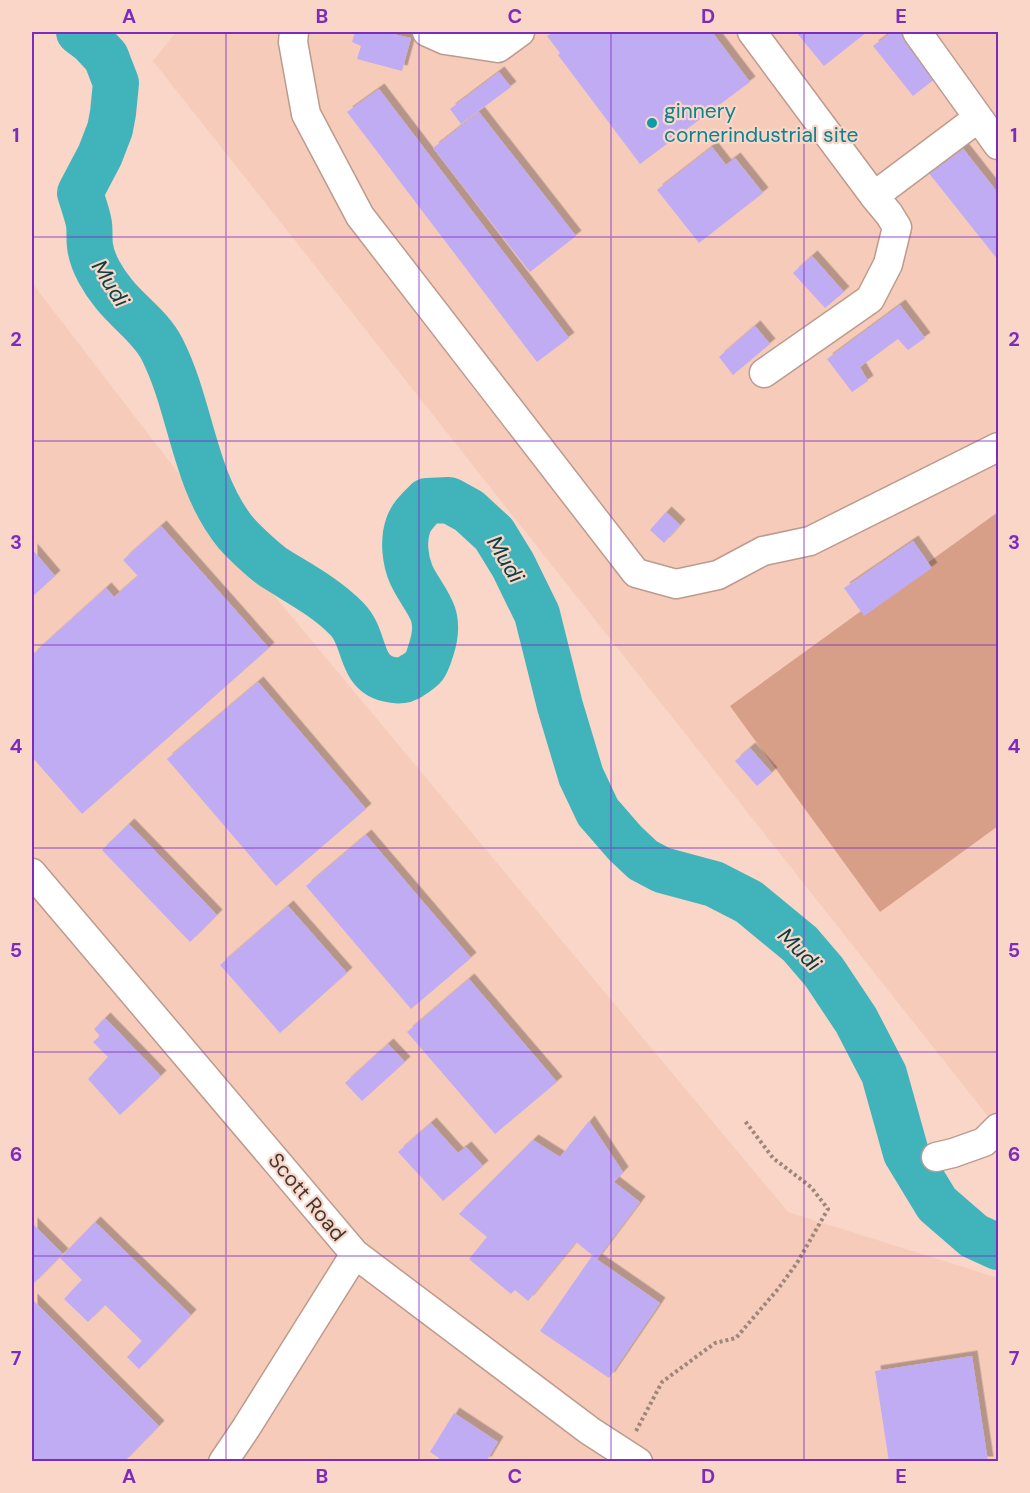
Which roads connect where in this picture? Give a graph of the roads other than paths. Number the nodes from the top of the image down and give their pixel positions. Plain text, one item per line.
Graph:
1 (294, 32) edge
2 (428, 32) edge
3 (520, 32) edge
4 (752, 32) edge
5 (917, 32) edge
6 (978, 118) junction
7 (999, 145) edge
8 (874, 196) junction
9 (764, 373) dead end
10 (999, 447) edge
11 (32, 873) edge
12 (999, 1128) edge
13 (936, 1157) dead end
14 (355, 1254) junction
15 (631, 1458) edge
16 (223, 1461) edge

1 - 10 lane
2 - 3 lane
4 - 8 lane
5 - 6 lane
6 - 7 lane
6 - 8 lane
8 - 9 lane
11 - 14 lane, Scott Road
12 - 13 lane
14 - 15 lane, Scott Road
14 - 16 lane

